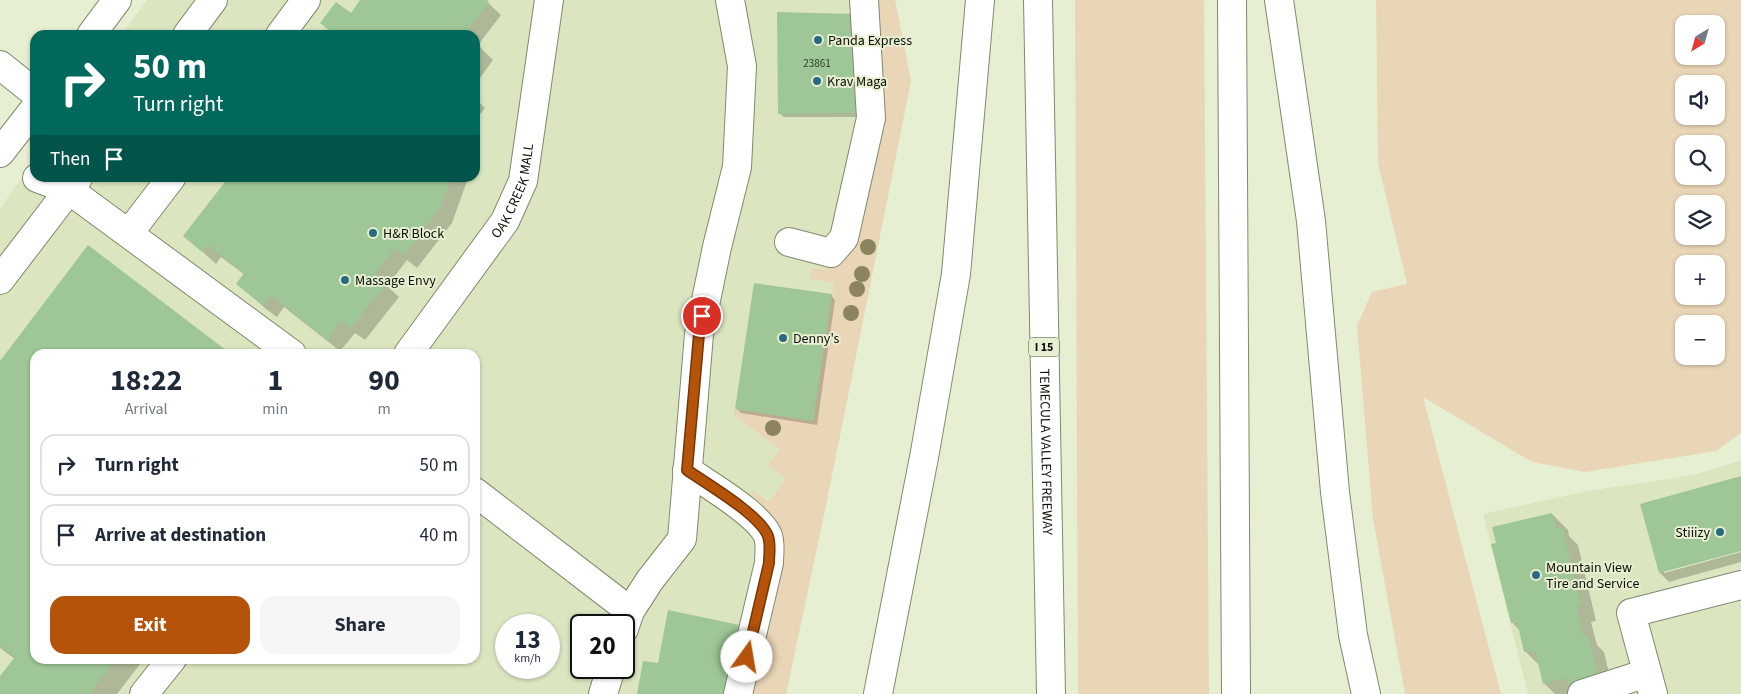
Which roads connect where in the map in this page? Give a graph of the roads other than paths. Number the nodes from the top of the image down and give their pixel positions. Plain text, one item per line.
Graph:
1 (117, 0) edge
2 (213, 0) edge
3 (306, 0) edge
4 (549, 0) edge
5 (730, 0) edge
6 (864, 0) edge
7 (980, 0) edge
8 (1038, 0) edge
9 (1232, 0) edge
10 (1279, 0) edge
11 (95, 30) edge
12 (190, 30) edge
13 (284, 30) edge
14 (0, 65) edge
15 (30, 89) edge
16 (30, 114) edge
17 (1, 152) edge
18 (30, 173) edge
19 (168, 182) edge
20 (73, 184) edge
21 (129, 233) junction
22 (789, 242) dead end
23 (0, 280) edge
24 (285, 349) edge
25 (412, 349) edge
26 (687, 470) junction
27 (480, 496) edge
28 (1741, 586) edge
29 (620, 614) edge
30 (630, 614) edge
31 (168, 664) edge
32 (608, 679) edge
33 (1650, 684) edge
34 (144, 694) edge
35 (603, 694) edge
36 (738, 694) edge
37 (878, 694) edge
38 (1051, 694) edge
39 (1236, 694) edge
40 (1366, 694) edge
41 (1582, 694) edge

1 - 11 main road
2 - 12 main road
3 - 13 main road
4 - 25 main road, OAK CREEK MALL
5 - 26 main road
6 - 22 main road
7 - 37 main road
8 - 38 main road, TEMECULA VALLEY FREEWAY / I 15
9 - 39 main road
10 - 40 main road
14 - 15 main road
16 - 17 main road
17 - 18 main road
19 - 21 main road
20 - 21 main road
20 - 23 main road
21 - 24 main road
26 - 30 main road
26 - 36 main road
27 - 29 main road
28 - 33 main road
31 - 34 main road
32 - 35 main road
33 - 41 main road

